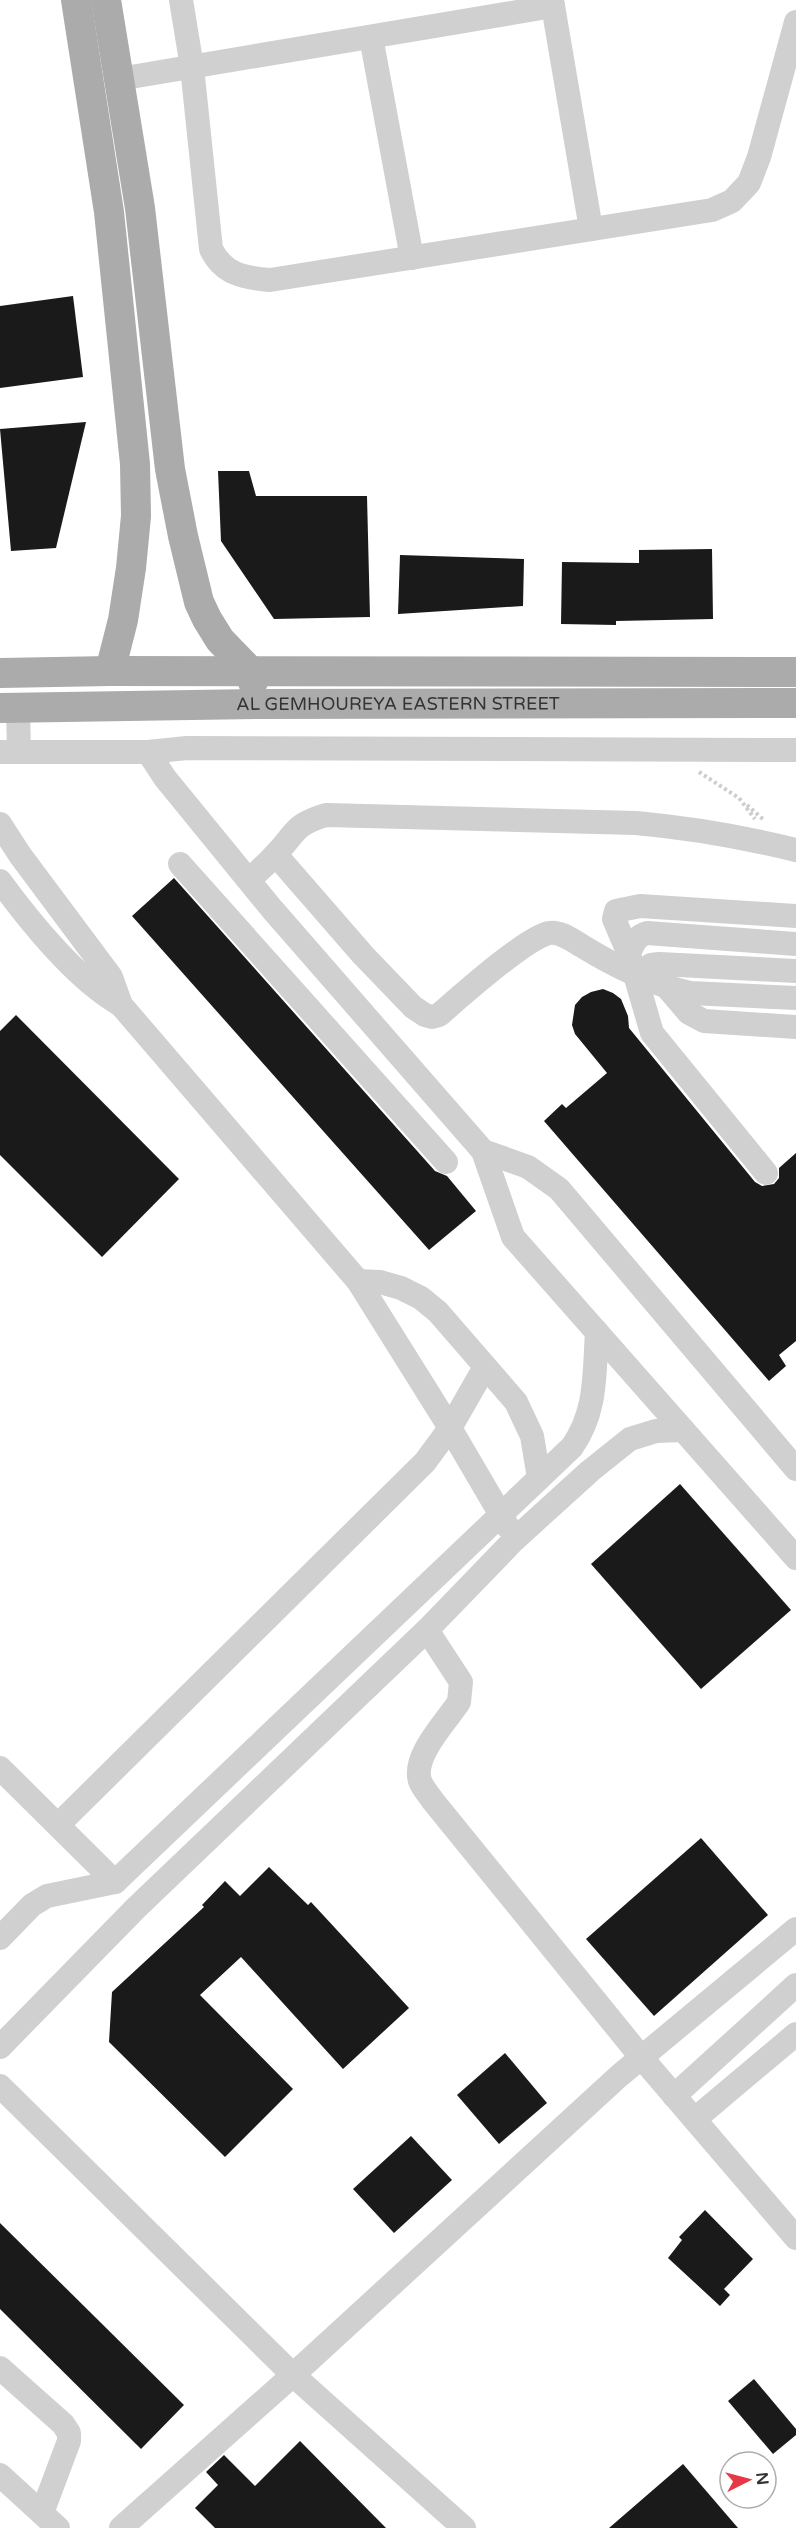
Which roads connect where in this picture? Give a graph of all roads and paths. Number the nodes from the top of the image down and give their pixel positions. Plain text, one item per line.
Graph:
1 (76, 0) edge
2 (106, 0) edge
3 (181, 0) edge
4 (553, 3) edge
5 (796, 22) edge
6 (372, 37) junction
7 (192, 67) junction
8 (119, 80) junction
9 (140, 208) junction
10 (109, 212) junction
11 (591, 229) junction
12 (412, 258) junction
13 (110, 671) junction
14 (41, 672) junction
15 (251, 672) junction
16 (796, 672) edge
17 (0, 673) edge
18 (796, 703) edge
19 (257, 704) junction
20 (20, 708) edge
21 (796, 750) edge
22 (666, 751) junction
23 (9, 752) edge
24 (148, 752) junction
25 (0, 825) edge
26 (786, 847) edge
27 (276, 855) junction
28 (180, 864) dead end
29 (249, 880) junction
30 (0, 881) edge
31 (272, 909) junction
32 (796, 916) edge
33 (243, 936) junction
34 (796, 944) edge
35 (363, 955) junction
36 (633, 965) junction
37 (796, 971) edge
38 (332, 977) junction
39 (665, 985) junction
40 (796, 998) edge
41 (121, 1005) junction
42 (796, 1027) edge
43 (483, 1151) junction
44 (446, 1162) dead end
45 (766, 1173) dead end
46 (358, 1281) junction
47 (597, 1332) junction
48 (485, 1367) junction
49 (450, 1428) junction
50 (683, 1430) junction
51 (796, 1469) edge
52 (539, 1478) junction
53 (501, 1515) junction
54 (514, 1540) junction
55 (796, 1558) edge
56 (427, 1630) junction
57 (246, 1757) junction
58 (0, 1768) edge
59 (271, 1781) junction
60 (58, 1824) junction
61 (115, 1882) junction
62 (796, 1929) edge
63 (0, 1938) edge
64 (796, 1985) edge
65 (796, 2034) edge
66 (0, 2047) edge
67 (641, 2057) junction
68 (0, 2086) edge
69 (674, 2096) junction
70 (695, 2119) junction
71 (796, 2238) edge
72 (0, 2368) edge
73 (292, 2375) junction
74 (0, 2475) edge
75 (50, 2520) edge
76 (121, 2528) edge
77 (464, 2528) edge

1 - 10 main road
2 - 8 main road
3 - 7 lane
4 - 6 lane
4 - 11 lane
5 - 11 lane
6 - 7 lane
6 - 12 lane
7 - 8 lane
7 - 12 lane
8 - 9 main road
9 - 10 main road
9 - 15 main road
10 - 13 main road
11 - 12 lane
13 - 14 main road, AL GEMHOUREYA EASTERN STREET
13 - 15 main road, AL GEMHOUREYA EASTERN STREET
14 - 17 main road, AL GEMHOUREYA EASTERN STREET
14 - 20 main road
15 - 16 main road, AL GEMHOUREYA EASTERN STREET
15 - 19 main road
18 - 19 main road, AL GEMHOUREYA EASTERN STREET
19 - 20 main road, AL GEMHOUREYA EASTERN STREET
20 - 23 lane
21 - 22 lane
22 - 24 lane
22 - 26 path
23 - 24 lane
24 - 29 lane
25 - 41 lane
26 - 27 lane
27 - 29 lane
27 - 35 lane
28 - 33 lane
29 - 31 lane
30 - 41 lane
31 - 33 lane
31 - 38 lane
32 - 36 lane
33 - 44 lane
34 - 36 lane
35 - 36 lane
35 - 38 lane
36 - 37 lane
36 - 39 lane
36 - 45 lane
38 - 43 lane
39 - 40 lane
39 - 42 lane
41 - 46 lane
43 - 47 lane
43 - 51 lane
46 - 48 lane
46 - 49 lane
47 - 50 lane
47 - 52 lane
48 - 49 lane
48 - 52 lane
49 - 53 lane
49 - 60 lane
50 - 54 lane
50 - 55 lane
52 - 53 lane
53 - 54 lane
53 - 57 lane
54 - 56 lane
56 - 59 lane
56 - 67 lane
57 - 59 lane
57 - 61 lane
58 - 60 lane
59 - 66 lane
60 - 61 lane
61 - 63 lane
62 - 67 lane
64 - 69 lane
65 - 70 lane
67 - 69 lane
67 - 73 lane
68 - 73 lane
69 - 70 lane
70 - 71 lane
72 - 75 lane
73 - 76 lane
73 - 77 lane
74 - 75 lane

